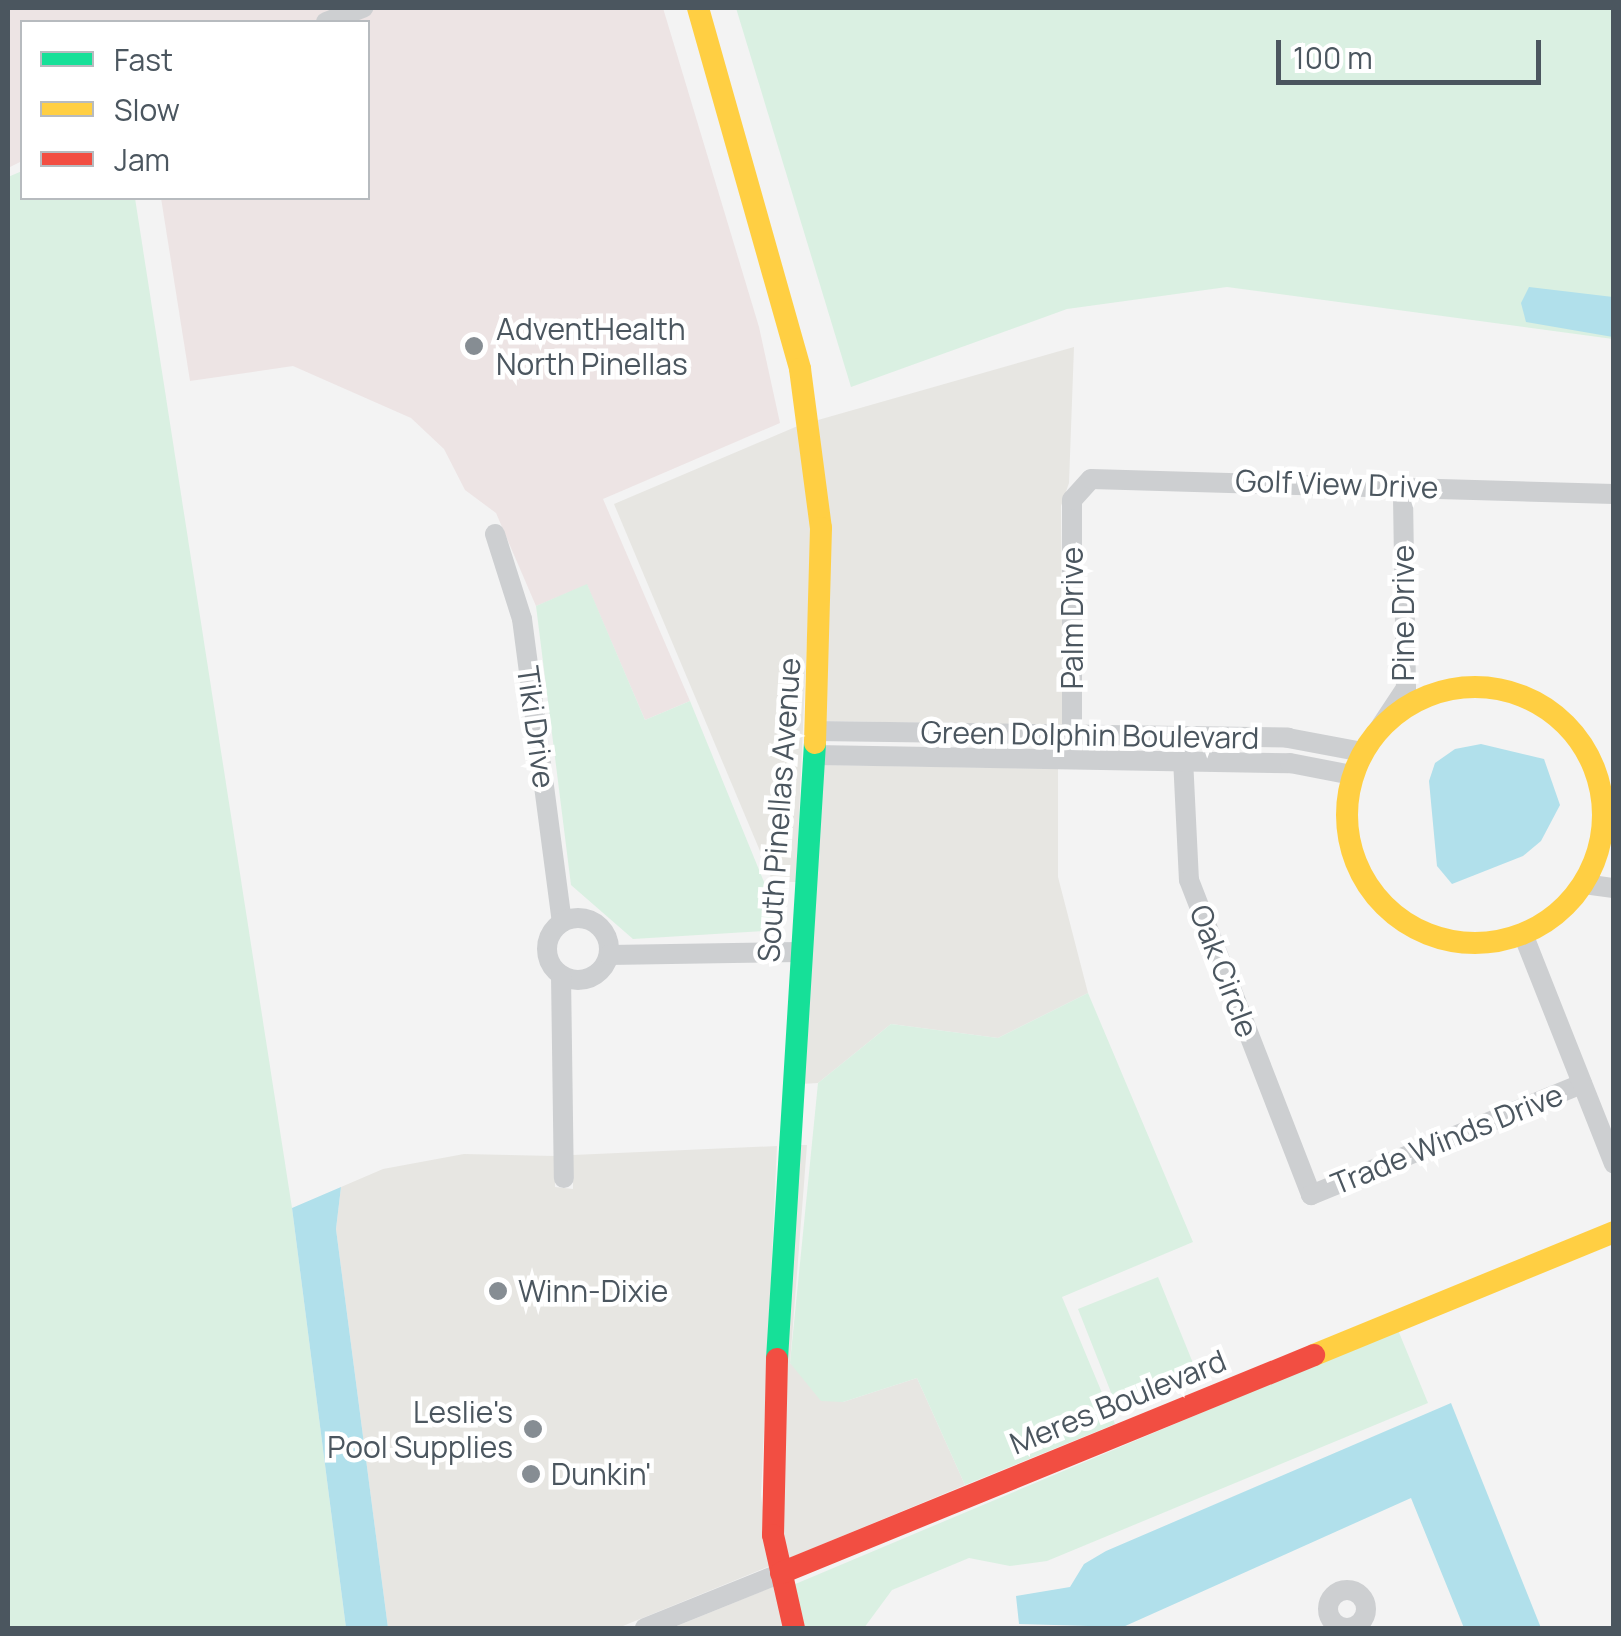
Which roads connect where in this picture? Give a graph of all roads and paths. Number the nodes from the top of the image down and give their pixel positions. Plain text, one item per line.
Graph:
1 (363, 8) edge
2 (698, 8) edge
3 (331, 20) edge
4 (1403, 486) junction
5 (1614, 494) edge
6 (1072, 500) joint
7 (495, 534) dead end
8 (816, 731) junction
9 (1377, 732) junction
10 (1076, 736) junction
11 (1182, 738) junction
12 (1363, 752) junction
13 (814, 755) junction
14 (1082, 759) junction
15 (1182, 762) junction
16 (1352, 775) junction
17 (1584, 884) junction
18 (1614, 888) edge
19 (562, 922) junction
20 (1523, 934) junction
21 (800, 952) junction
22 (609, 955) junction
23 (561, 975) junction
24 (1582, 1084) junction
25 (1614, 1100) edge
26 (1592, 1109) junction
27 (1614, 1164) edge
28 (564, 1178) dead end
29 (1312, 1195) joint
30 (1614, 1232) edge
31 (781, 1573) junction
32 (645, 1628) edge
33 (794, 1628) edge

1 - 3 street
2 - 8 street, South Pinellas Avenue
4 - 5 street, Golf View Drive
4 - 6 street, Golf View Drive
4 - 9 street, Pine Drive
6 - 10 street, Palm Drive
7 - 19 street, Tiki Drive
8 - 10 street, Green Dolphin Boulevard
8 - 13 street, South Pinellas Avenue
9 - 12 street
9 - 17 street
10 - 11 street, Green Dolphin Boulevard
10 - 14 street, Palm Drive
11 - 12 street, Green Dolphin Boulevard
11 - 15 street, Oak Circle
12 - 16 street
13 - 14 street, Green Dolphin Boulevard
13 - 21 street, South Pinellas Avenue
14 - 15 street, Green Dolphin Boulevard
15 - 16 street, Green Dolphin Boulevard
15 - 29 street, Oak Circle
16 - 20 street
17 - 18 street
17 - 20 street
19 - 22 street
19 - 23 street, Tiki Drive
20 - 24 street
21 - 22 street
21 - 31 street, South Pinellas Avenue
22 - 23 street
23 - 28 street, Tiki Drive
24 - 26 street
24 - 29 street, Trade Winds Drive
25 - 26 street
26 - 27 street
30 - 31 street, Meres Boulevard
31 - 32 street, Meres Boulevard
31 - 33 street, South Pinellas Avenue

